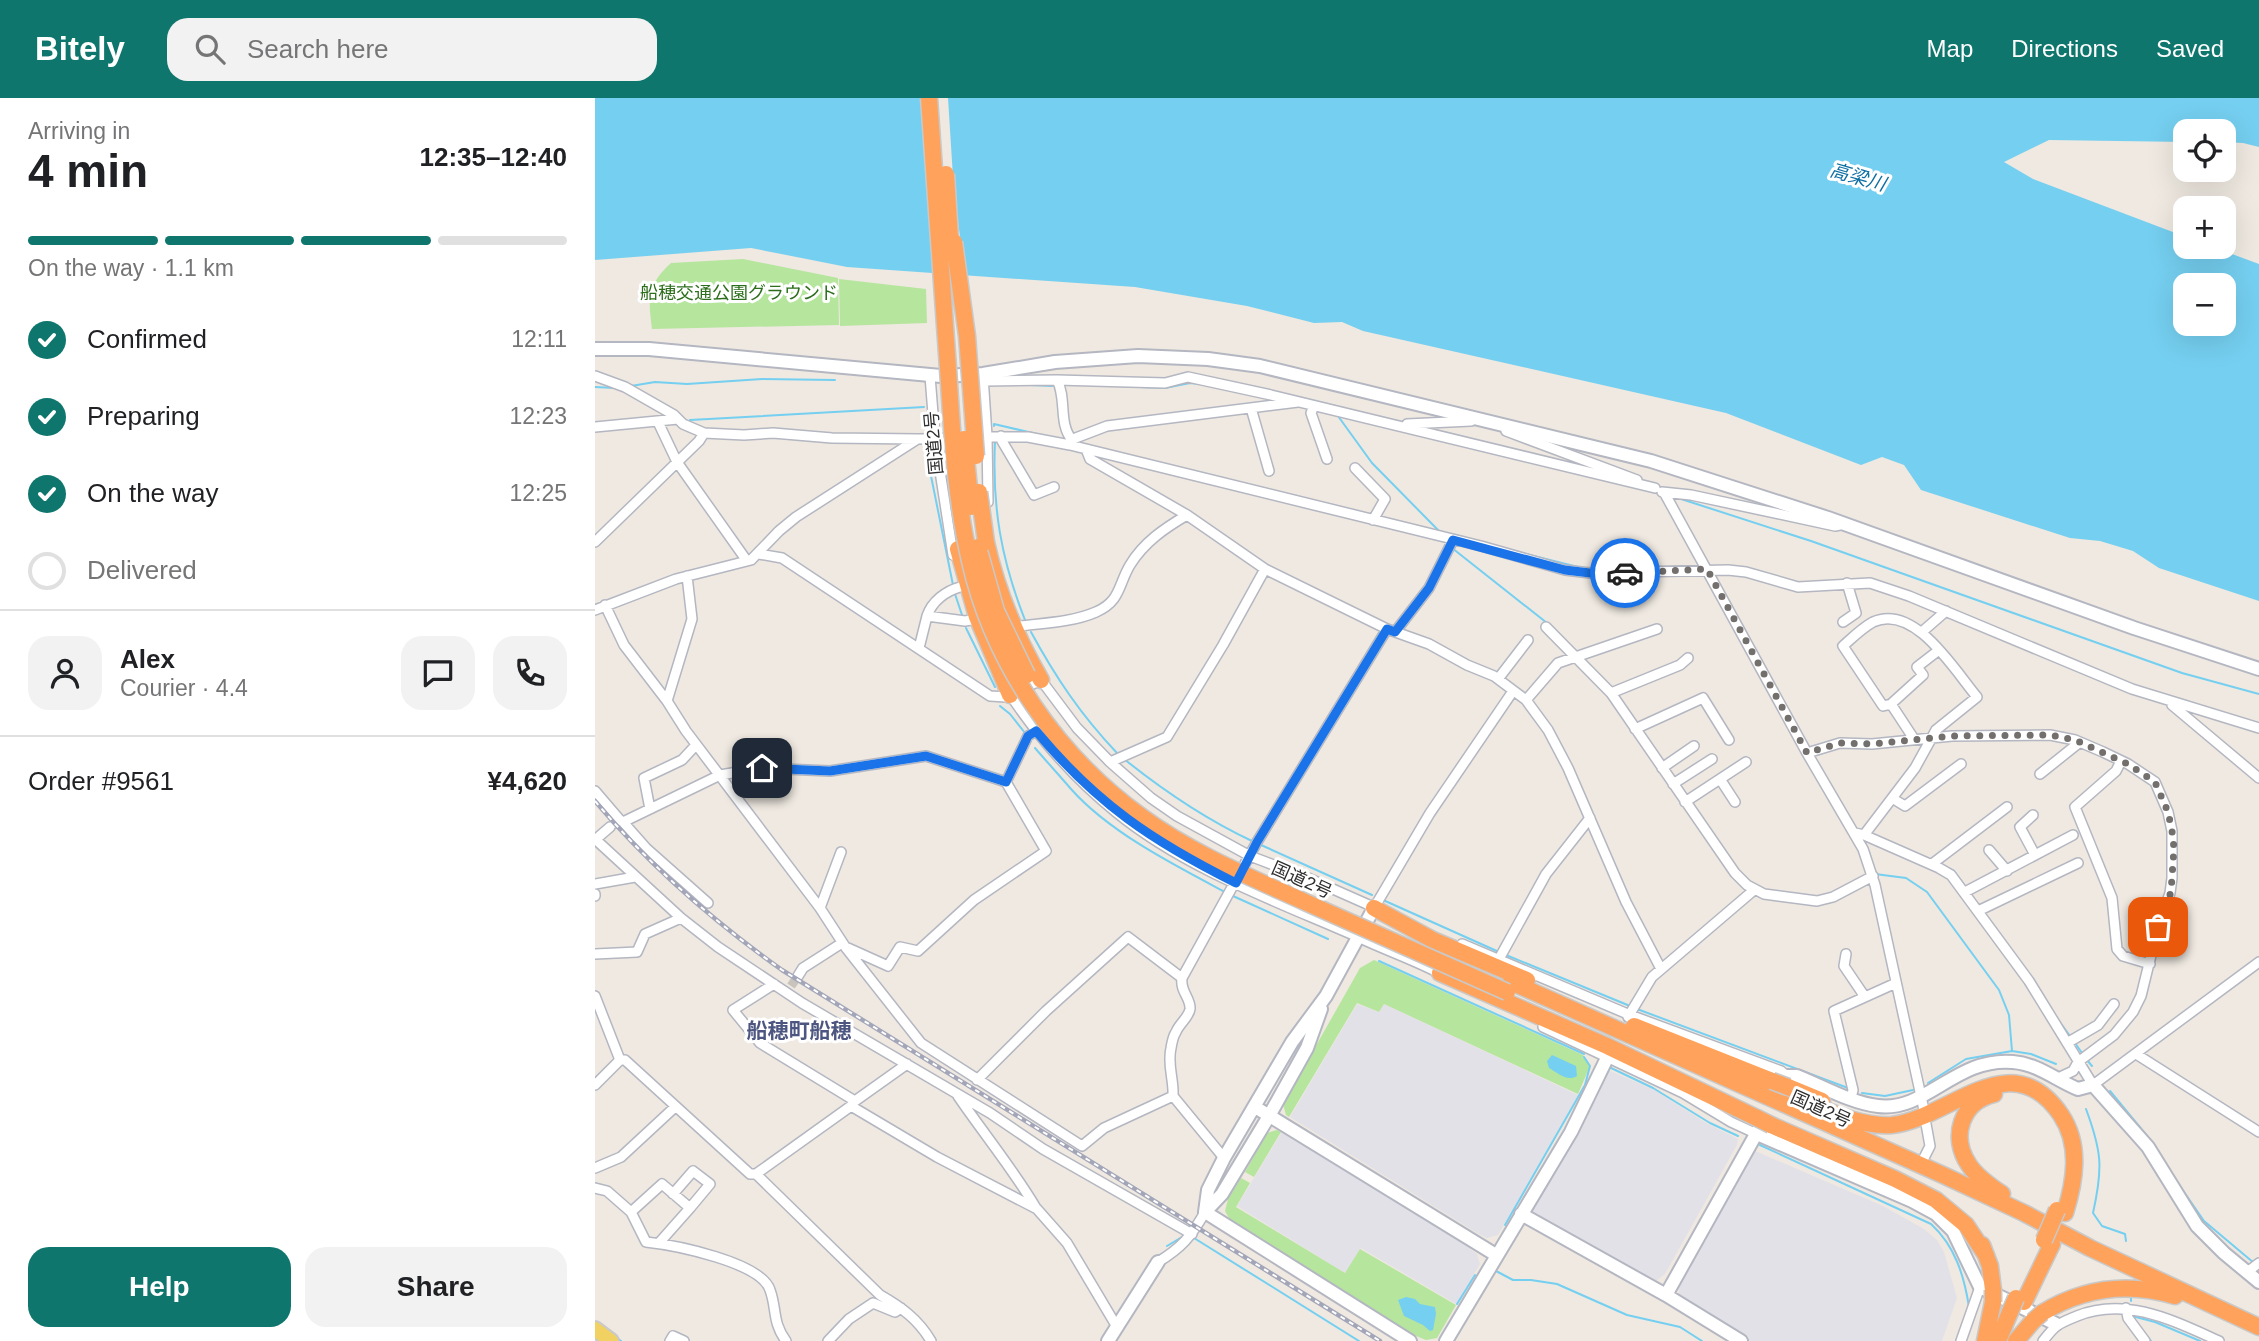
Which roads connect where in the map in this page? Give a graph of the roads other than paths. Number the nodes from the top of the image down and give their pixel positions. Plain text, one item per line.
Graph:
1 (929, 98) edge
2 (940, 98) edge
3 (943, 209) junction
4 (595, 349) edge
5 (595, 376) edge
6 (930, 376) junction
7 (983, 378) junction
8 (1057, 380) junction
9 (1299, 402) junction
10 (1251, 408) junction
11 (1313, 408) junction
12 (1472, 418) junction
13 (678, 419) junction
14 (659, 423) junction
15 (1495, 423) junction
16 (1392, 425) junction
17 (595, 427) edge
18 (704, 433) junction
19 (988, 436) junction
20 (1001, 436) junction
21 (918, 439) junction
22 (935, 439) junction
23 (1071, 443) junction
24 (1086, 449) junction
25 (1327, 459) dead end
26 (677, 461) junction
27 (1355, 468) dead end
28 (1269, 471) dead end
29 (1054, 487) dead end
30 (1655, 488) junction
31 (987, 491) junction
32 (1665, 494) junction
33 (943, 495) junction
34 (1187, 515) junction
35 (1373, 520) junction
36 (1846, 524) junction
37 (1453, 540) junction
38 (595, 542) edge
39 (759, 554) junction
40 (747, 561) junction
41 (1265, 569) junction
42 (1707, 569) junction
43 (687, 576) junction
44 (1847, 583) junction
45 (956, 588) junction
46 (605, 605) junction
47 (595, 610) edge
48 (1947, 611) junction
49 (927, 615) junction
50 (971, 620) junction
51 (1843, 622) dead end
52 (1020, 626) junction
53 (1546, 627) dead end
54 (1657, 629) dead end
55 (1391, 630) junction
56 (1923, 631) junction
57 (1528, 640) dead end
58 (919, 649) junction
59 (1938, 650) junction
60 (1577, 655) junction
61 (1688, 658) dead end
62 (2259, 669) edge
63 (1498, 679) junction
64 (1041, 680) junction
65 (1513, 691) junction
66 (1613, 692) junction
67 (1010, 695) junction
68 (1526, 700) junction
69 (667, 701) junction
70 (2168, 702) junction
71 (1891, 704) junction
72 (1063, 709) junction
73 (1638, 727) junction
74 (2259, 728) edge
75 (1036, 731) junction
76 (1933, 737) junction
77 (1914, 739) junction
78 (1729, 740) dead end
79 (2080, 743) junction
80 (696, 745) junction
81 (1694, 746) dead end
82 (1807, 753) junction
83 (1712, 759) dead end
84 (2122, 761) junction
85 (1110, 762) junction
86 (1746, 762) dead end
87 (1961, 764) dead end
88 (1664, 766) junction
89 (2040, 774) dead end
90 (720, 775) junction
91 (2259, 778) edge
92 (1720, 779) junction
93 (1006, 782) junction
94 (1676, 783) junction
95 (595, 791) edge
96 (1892, 798) junction
97 (1688, 801) junction
98 (1735, 802) dead end
99 (2007, 807) dead end
100 (650, 809) junction
101 (2032, 815) dead end
102 (1590, 818) junction
103 (617, 823) junction
104 (1863, 833) junction
105 (2073, 835) dead end
106 (595, 839) edge
107 (1989, 849) dead end
108 (841, 852) dead end
109 (2035, 855) junction
110 (1250, 856) junction
111 (1934, 863) junction
112 (2078, 863) dead end
113 (2007, 871) junction
114 (1873, 875) junction
115 (635, 877) junction
116 (1236, 883) junction
117 (595, 884) edge
118 (1754, 890) junction
119 (1967, 891) junction
120 (708, 903) dead end
121 (820, 908) junction
122 (1374, 908) junction
123 (1980, 910) junction
124 (681, 918) junction
125 (1358, 937) junction
126 (844, 945) junction
127 (595, 954) edge
128 (1846, 954) dead end
129 (1499, 959) junction
130 (2259, 962) edge
131 (2150, 964) junction
132 (1661, 969) junction
133 (1440, 973) junction
134 (797, 976) tunnel mouth
135 (1182, 978) junction
136 (1896, 983) junction
137 (774, 985) junction
138 (1509, 987) junction
139 (595, 996) edge
140 (1326, 996) junction
141 (1865, 997) junction
142 (2114, 1004) dead end
143 (1629, 1023) junction
144 (2067, 1043) junction
145 (2136, 1054) junction
146 (1609, 1055) junction
147 (620, 1060) junction
148 (2078, 1062) junction
149 (907, 1064) junction
150 (2058, 1078) junction
151 (977, 1080) junction
152 (1782, 1083) junction
153 (2094, 1084) junction
154 (595, 1085) edge
155 (957, 1095) junction
156 (1173, 1096) junction
157 (1851, 1098) junction
158 (1922, 1103) junction
159 (853, 1104) junction
160 (675, 1107) junction
161 (1255, 1107) junction
162 (1269, 1115) junction
163 (1763, 1123) junction
164 (1926, 1124) dead end
165 (1890, 1125) junction
166 (2259, 1132) edge
167 (1224, 1158) junction
168 (1917, 1165) junction
169 (595, 1168) edge
170 (756, 1174) junction
171 (595, 1188) edge
172 (673, 1194) junction
173 (690, 1208) junction
174 (1037, 1209) junction
175 (2061, 1211) junction
176 (631, 1212) junction
177 (1205, 1212) junction
178 (1521, 1213) junction
179 (2042, 1223) junction
180 (1192, 1234) junction
181 (659, 1243) junction
182 (2090, 1248) junction
183 (1496, 1255) junction
184 (1986, 1255) junction
185 (1158, 1262) joint
186 (2255, 1266) edge
187 (2259, 1282) edge
188 (1989, 1293) junction
189 (1666, 1295) junction
190 (901, 1308) junction
191 (2126, 1308) junction
192 (2024, 1310) junction
193 (2254, 1321) edge
194 (2056, 1324) junction
195 (1117, 1327) junction
196 (595, 1329) edge
197 (609, 1340) edge
198 (670, 1341) edge
199 (684, 1341) edge
200 (786, 1341) edge
201 (828, 1341) edge
202 (931, 1341) edge
203 (1108, 1341) edge
204 (1410, 1341) edge
205 (1446, 1341) edge
206 (1741, 1341) edge
207 (1961, 1341) edge
208 (1985, 1341) edge
209 (2001, 1341) edge
210 (2016, 1341) edge
211 (2043, 1341) edge
212 (2145, 1341) edge
213 (2219, 1341) edge

1 - 3 highway, 国道2号, bridge
2 - 3 highway, 国道2号, bridge
3 - 64 highway, bridge
3 - 67 highway, bridge
3 - 138 highway, 国道2号, bridge
4 - 6 street
5 - 13 street
6 - 7 street
6 - 22 street
7 - 8 street
7 - 12 street
7 - 19 street
8 - 9 street
8 - 23 street
9 - 10 street
9 - 11 street
10 - 23 street
10 - 28 street
11 - 16 street
11 - 25 street
12 - 15 street
12 - 16 street
13 - 14 street
13 - 18 street
14 - 17 street
14 - 26 street
15 - 30 street
15 - 36 street
16 - 30 street
18 - 21 street
18 - 26 street
19 - 20 street
19 - 22 street
19 - 31 street
20 - 23 street
20 - 29 street
21 - 22 street
21 - 39 street
22 - 33 street
23 - 24 street
24 - 34 street
24 - 35 street
26 - 38 street
26 - 40 street
27 - 35 street
30 - 32 street
31 - 33 street
31 - 52 street
32 - 36 street
32 - 42 street
33 - 45 street
34 - 41 street
34 - 52 street
35 - 37 street
36 - 62 street
37 - 42 street
37 - 55 street
39 - 40 street
39 - 58 street
40 - 43 street
41 - 55 street
41 - 85 street
42 - 44 street
42 - 82 street
43 - 46 street
43 - 69 street
44 - 48 street
44 - 51 street
45 - 49 street
45 - 50 street
46 - 47 street
46 - 69 street
48 - 56 street
48 - 70 street
49 - 50 street
49 - 58 street
50 - 67 street
52 - 72 street
53 - 60 street
54 - 60 street
55 - 63 street
55 - 110 street
56 - 59 street
56 - 71 street
57 - 63 street
58 - 67 street
59 - 71 street
59 - 76 street
60 - 66 street
60 - 68 street
61 - 66 street
63 - 65 street
64 - 67 street
64 - 72 street
65 - 68 street
65 - 122 street
66 - 73 street
67 - 75 street
68 - 102 street
69 - 80 street
70 - 74 street
70 - 91 street
71 - 77 street
72 - 85 street
73 - 78 street
73 - 88 street
75 - 93 street
75 - 116 street
76 - 77 street
76 - 79 street
76 - 96 street
77 - 82 street
79 - 84 street
79 - 89 street
80 - 90 street
80 - 100 street
81 - 88 street
82 - 104 street
83 - 94 street
84 - 131 street
84 - 131 street
85 - 110 street
86 - 92 street
87 - 96 street
88 - 94 street
90 - 93 street
90 - 100 street
90 - 121 street
92 - 97 street
92 - 98 street
93 - 126 street
94 - 97 street
95 - 103 street
96 - 104 street
97 - 118 street
99 - 111 street
100 - 103 street
101 - 109 street
102 - 129 street
102 - 132 street
103 - 106 street
103 - 120 street
104 - 111 street
104 - 114 street
105 - 109 street
106 - 115 street
107 - 113 street
108 - 121 street
109 - 113 street
110 - 116 street
110 - 122 street
111 - 119 street
112 - 123 street
113 - 119 street
114 - 118 street
114 - 136 street
115 - 117 street
115 - 124 street
116 - 125 street
116 - 135 street
118 - 132 street
119 - 123 street
121 - 126 street
122 - 125 street
122 - 129 street
122 - 152 highway
123 - 144 street
124 - 127 street
124 - 137 street
125 - 133 street
125 - 140 street
126 - 134 street
126 - 151 street
128 - 141 street
129 - 143 street
130 - 145 street
131 - 148 street
132 - 143 street
133 - 146 street
133 - 163 highway
135 - 151 street
135 - 156 street
136 - 141 street
136 - 158 street
137 - 149 street
137 - 159 street
138 - 143 highway, 国道2号
138 - 168 highway, 国道2号
139 - 147 street
140 - 161 street
140 - 162 street
141 - 157 street
142 - 144 street
143 - 152 street
143 - 165 highway
143 - 179 highway, 国道2号
144 - 148 street
145 - 153 street
145 - 166 street
146 - 163 street
146 - 178 street
147 - 154 street
147 - 160 street
148 - 150 street
148 - 153 street
149 - 155 street
149 - 159 street
150 - 153 street
150 - 158 street
151 - 156 street
152 - 157 street
152 - 165 highway
153 - 186 street
155 - 174 street
155 - 180 street
156 - 167 street
157 - 158 street
159 - 170 street
159 - 174 street
160 - 169 street
160 - 170 street
161 - 162 street
161 - 167 street
162 - 177 street
162 - 183 street
163 - 184 highway
163 - 188 street
163 - 189 street
164 - 168 street
165 - 175 highway
167 - 177 street
168 - 182 highway, 国道2号
168 - 184 highway
170 - 190 street
171 - 176 street
172 - 173 street
172 - 173 street
172 - 176 street
173 - 181 street
174 - 195 street
175 - 179 highway
175 - 192 highway
176 - 181 street
177 - 180 street
177 - 204 street
178 - 183 street
178 - 189 street
179 - 182 highway, 国道2号
180 - 185 street
181 - 200 street
182 - 193 highway, 国道2号
183 - 205 street
184 - 188 highway
185 - 195 street
186 - 187 street
188 - 194 street
188 - 207 street
188 - 208 highway
189 - 206 street
190 - 201 street
190 - 202 street
191 - 194 street
191 - 212 street
191 - 213 street
192 - 193 highway
192 - 209 highway
192 - 210 highway
194 - 211 street
195 - 203 street
196 - 197 main road
198 - 199 street

